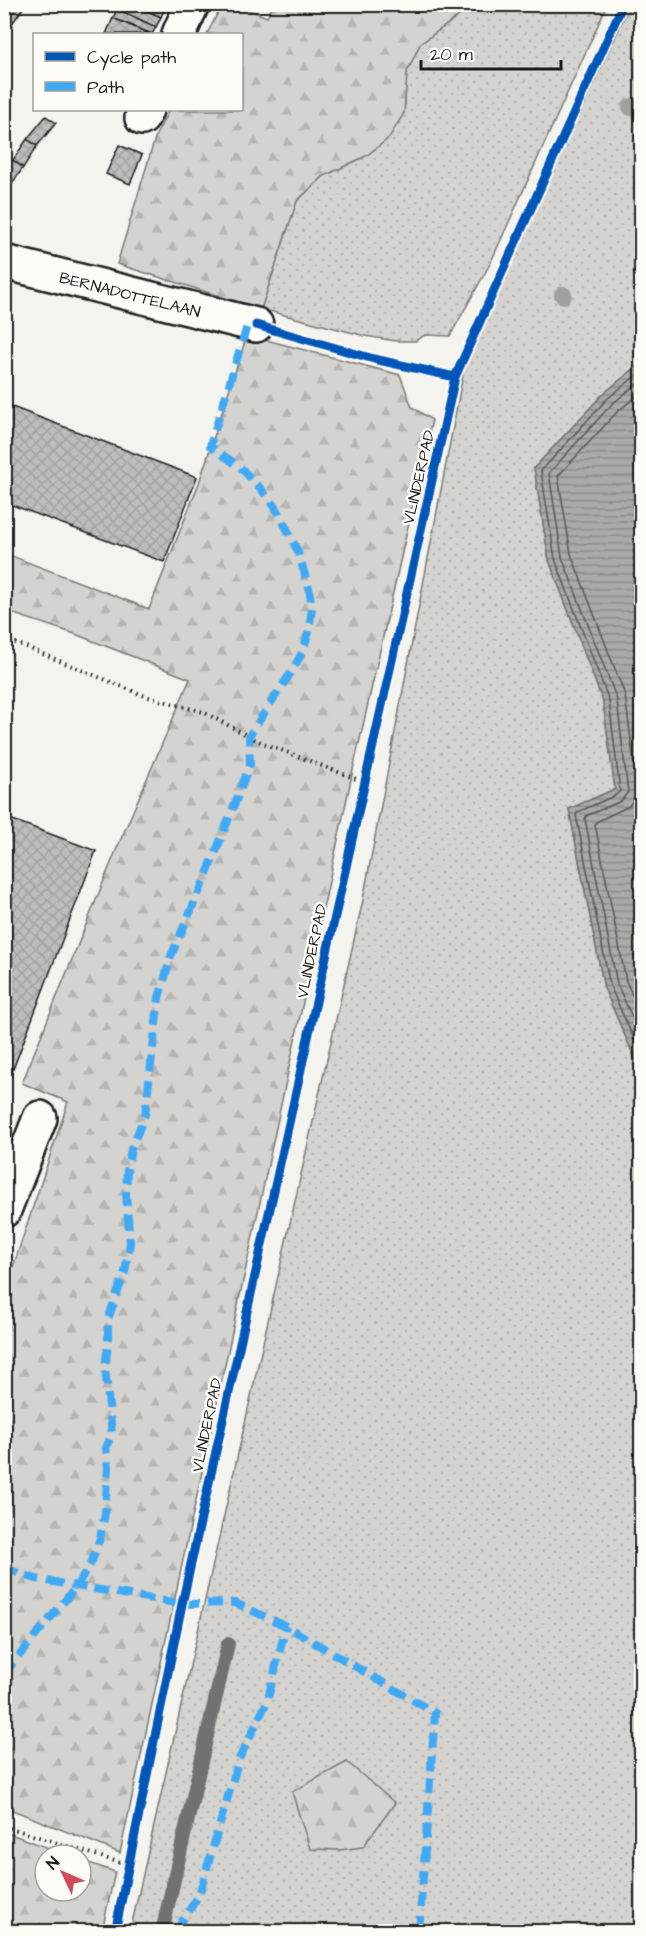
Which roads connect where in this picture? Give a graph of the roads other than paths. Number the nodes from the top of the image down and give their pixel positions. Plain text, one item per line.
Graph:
1 (192, 4) edge
2 (179, 33) edge
3 (4, 262) edge
4 (256, 325) dead end
5 (40, 1118) dead end
6 (4, 1210) edge

1 - 2 street
3 - 4 street, BERNADOTTELAAN
5 - 6 street

